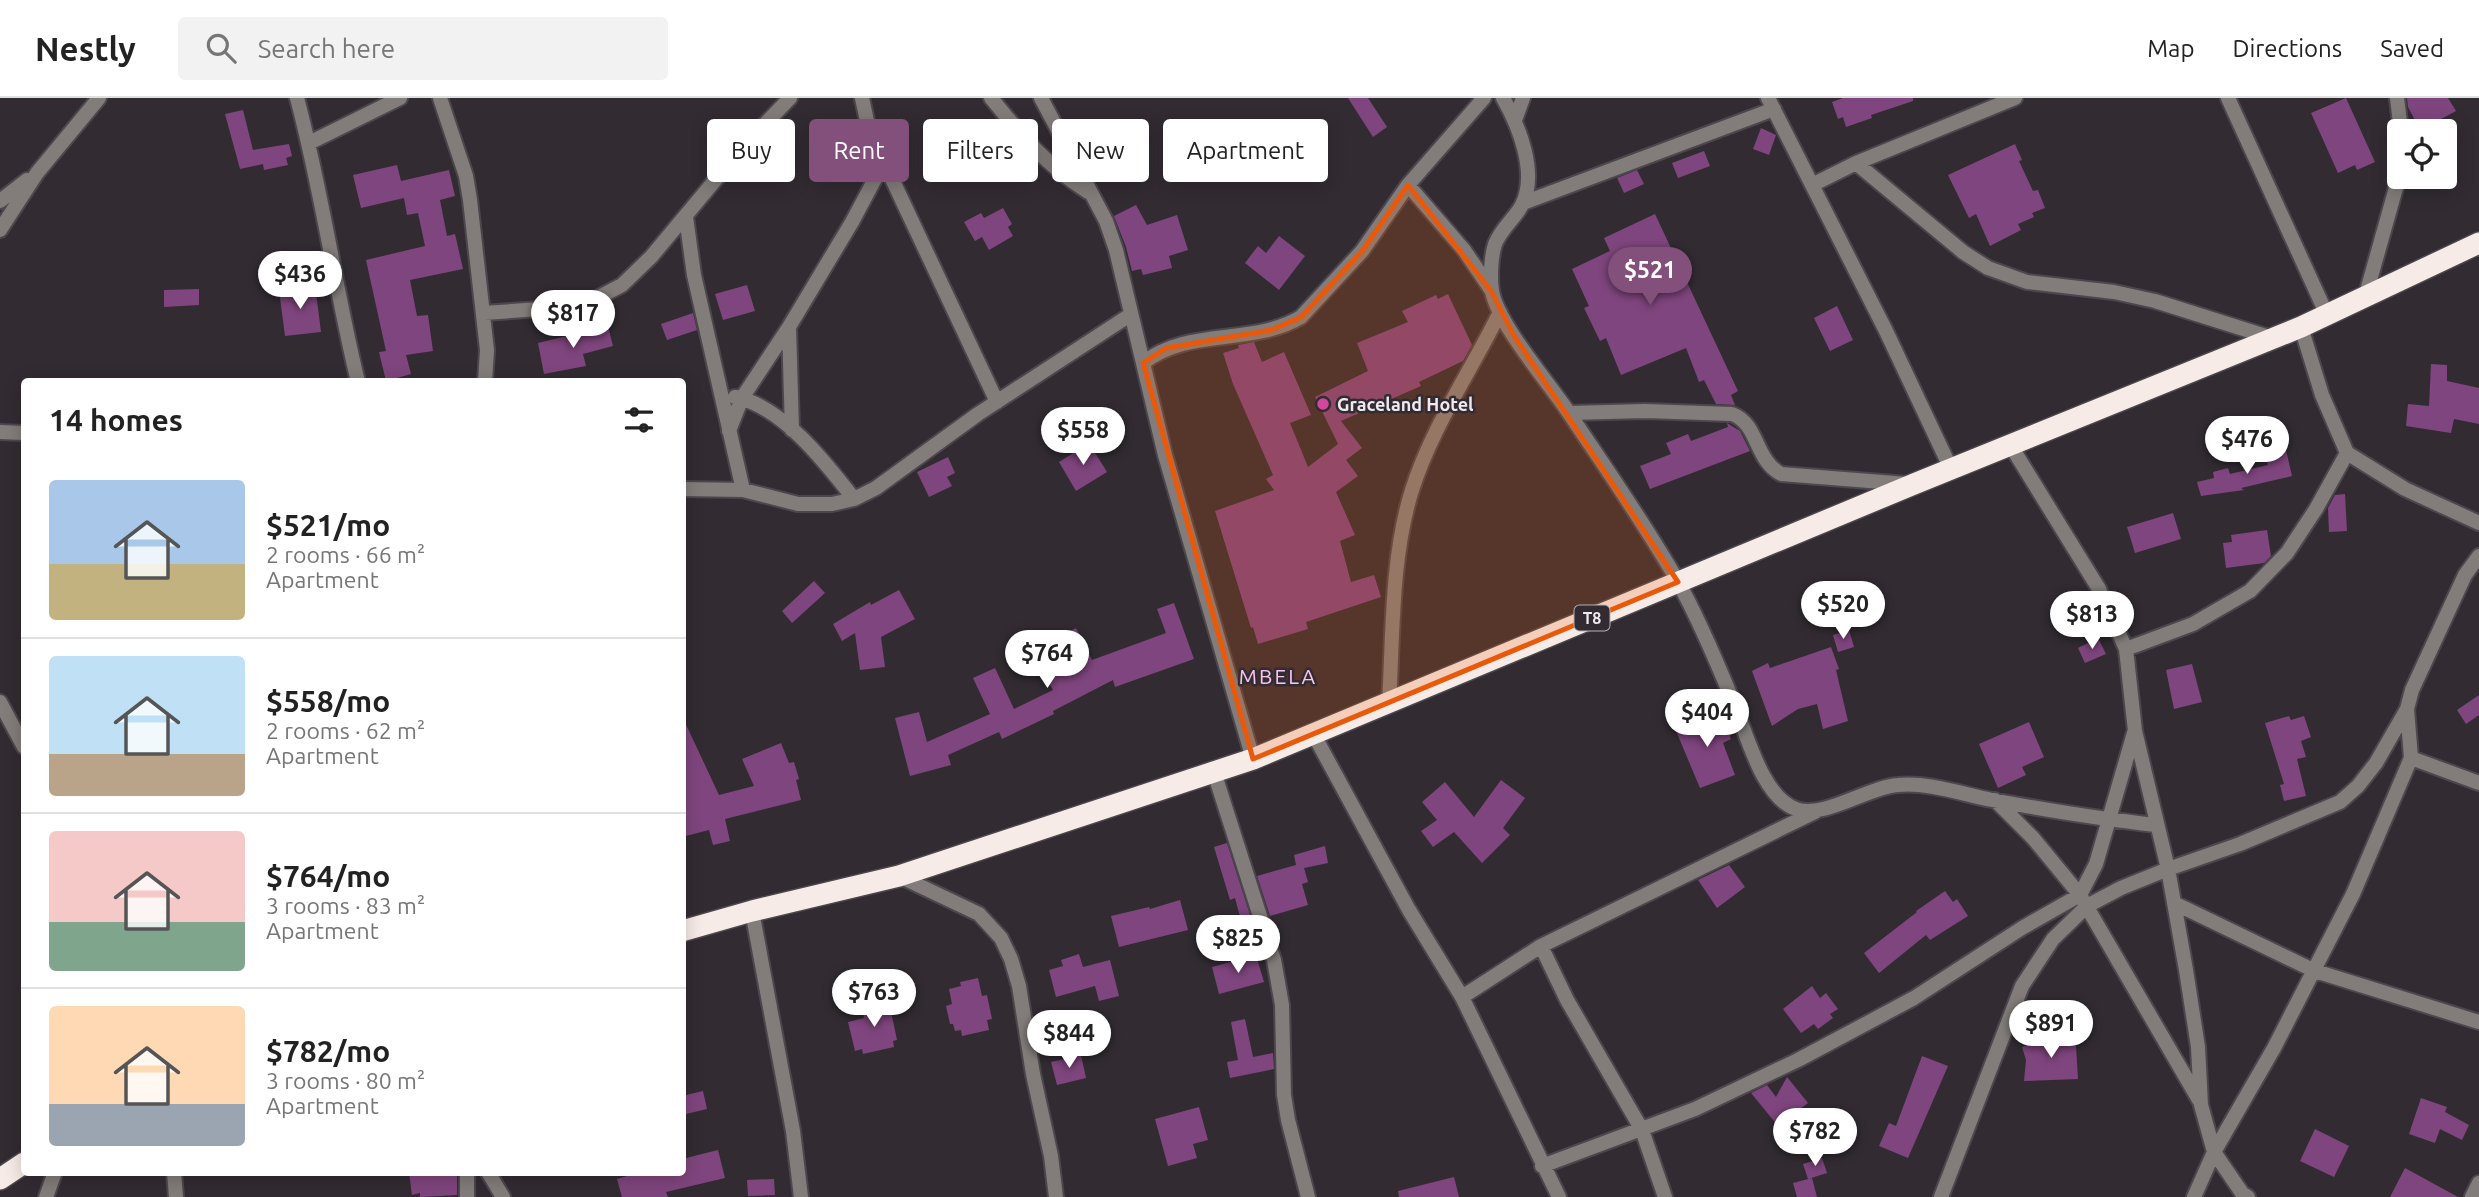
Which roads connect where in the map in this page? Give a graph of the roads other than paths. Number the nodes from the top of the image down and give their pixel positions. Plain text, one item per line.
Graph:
1 (99, 98) edge
2 (297, 98) edge
3 (400, 98) edge
4 (440, 98) edge
5 (790, 98) edge
6 (862, 98) edge
7 (991, 98) edge
8 (1041, 98) edge
9 (1484, 98) edge
10 (1503, 98) edge
11 (1523, 98) edge
12 (2015, 98) edge
13 (2228, 98) edge
14 (2397, 98) edge
15 (1771, 103) edge
16 (867, 119) edge
17 (2400, 119) edge
18 (1515, 120) junction
19 (309, 144) junction
20 (1856, 163) junction
21 (37, 173) junction
22 (873, 182) edge
23 (893, 182) edge
24 (1408, 185) junction
25 (1812, 185) junction
26 (2396, 189) edge
27 (1090, 193) junction
28 (0, 201) edge
29 (1523, 203) junction
30 (686, 217) junction
31 (0, 230) edge
32 (2479, 243) edge
33 (1492, 292) junction
34 (2365, 298) junction
35 (1500, 312) junction
36 (484, 313) junction
37 (1130, 315) junction
38 (2327, 315) junction
39 (789, 327) junction
40 (2301, 327) junction
41 (2272, 338) junction
42 (1143, 363) junction
43 (357, 378) edge
44 (485, 378) edge
45 (720, 394) junction
46 (742, 398) junction
47 (997, 402) junction
48 (1570, 413) junction
49 (792, 430) junction
50 (0, 432) edge
51 (729, 432) junction
52 (21, 433) edge
53 (2011, 446) junction
54 (2347, 453) junction
55 (1951, 469) junction
56 (1914, 484) junction
57 (686, 489) edge
58 (743, 490) junction
59 (854, 499) junction
60 (2479, 523) edge
61 (2479, 556) edge
62 (1678, 582) junction
63 (2126, 649) junction
64 (0, 702) edge
65 (1389, 704) junction
66 (2407, 709) junction
67 (2134, 731) junction
68 (1314, 735) junction
69 (21, 741) edge
70 (2411, 758) junction
71 (1253, 759) junction
72 (1214, 772) junction
73 (2479, 783) edge
74 (1995, 800) junction
75 (1817, 810) junction
76 (2110, 820) junction
77 (2156, 825) junction
78 (2168, 869) junction
79 (900, 876) junction
80 (2084, 900) junction
81 (2174, 903) junction
82 (752, 911) junction
83 (686, 930) edge
84 (1541, 946) junction
85 (2315, 971) junction
86 (1462, 997) junction
87 (2479, 1022) edge
88 (2201, 1105) junction
89 (1642, 1129) junction
90 (2214, 1152) junction
91 (21, 1165) edge
92 (1542, 1166) junction
93 (54, 1176) edge
94 (174, 1176) edge
95 (467, 1176) edge
96 (490, 1176) edge
97 (0, 1179) edge
98 (2479, 1183) edge
99 (46, 1197) edge
100 (176, 1197) edge
101 (467, 1197) edge
102 (503, 1197) edge
103 (801, 1197) edge
104 (1056, 1197) edge
105 (1308, 1197) edge
106 (1559, 1197) edge
107 (1665, 1197) edge
108 (1941, 1197) edge
109 (2194, 1197) edge
110 (2248, 1197) edge
111 (2472, 1197) edge

1 - 21 street
2 - 19 street
3 - 19 street
4 - 36 street
5 - 30 street
6 - 16 street
7 - 27 street
8 - 27 street
9 - 24 street
10 - 18 street
11 - 18 street
12 - 20 street
13 - 38 street
14 - 17 street
15 - 25 street
15 - 29 street
18 - 29 street
19 - 43 street
20 - 25 street
20 - 41 street
21 - 28 street
21 - 31 street
22 - 39 street
23 - 47 street
24 - 33 street
24 - 42 street
25 - 55 street
26 - 34 street
27 - 37 street
29 - 33 street
30 - 36 street
30 - 45 street
32 - 34 highway, T8
33 - 35 street
34 - 38 highway, T8
35 - 48 street
35 - 65 street
36 - 44 street
37 - 42 street
37 - 47 street
38 - 40 highway, T8
39 - 46 street
39 - 49 street
40 - 41 highway, T8
40 - 54 street
41 - 53 highway, T8
42 - 71 street
45 - 46 street
45 - 51 street
46 - 49 street
46 - 51 street
47 - 59 street
48 - 56 street
48 - 62 street
49 - 59 street
50 - 52 street
51 - 58 street
53 - 55 highway, T8
53 - 63 street
54 - 60 street
54 - 63 street
55 - 56 highway, T8
56 - 62 highway, T8
57 - 58 street
58 - 59 street
61 - 66 street
62 - 65 highway, T8
62 - 75 street
63 - 67 street
64 - 69 street
65 - 68 highway, T8
66 - 70 street
66 - 78 street
67 - 76 street
67 - 77 street
68 - 71 highway, T8
68 - 86 street
70 - 73 street
70 - 85 street
71 - 72 highway, T8
72 - 79 highway, T8
72 - 105 street
74 - 75 street
74 - 76 street
74 - 80 street
75 - 84 street
76 - 77 street
76 - 80 street
77 - 78 street
78 - 80 street
78 - 81 street
79 - 82 highway, T8
79 - 104 street
80 - 88 street
80 - 89 street
80 - 108 street
81 - 85 street
81 - 88 street
82 - 83 highway, T8
82 - 103 street
84 - 86 street
84 - 89 street
85 - 87 street
85 - 90 street
86 - 92 street
88 - 90 street
89 - 92 street
89 - 107 street
90 - 109 street
90 - 110 street
91 - 97 highway
92 - 106 street
93 - 99 street
94 - 100 street
95 - 101 street
96 - 102 street
98 - 111 street

